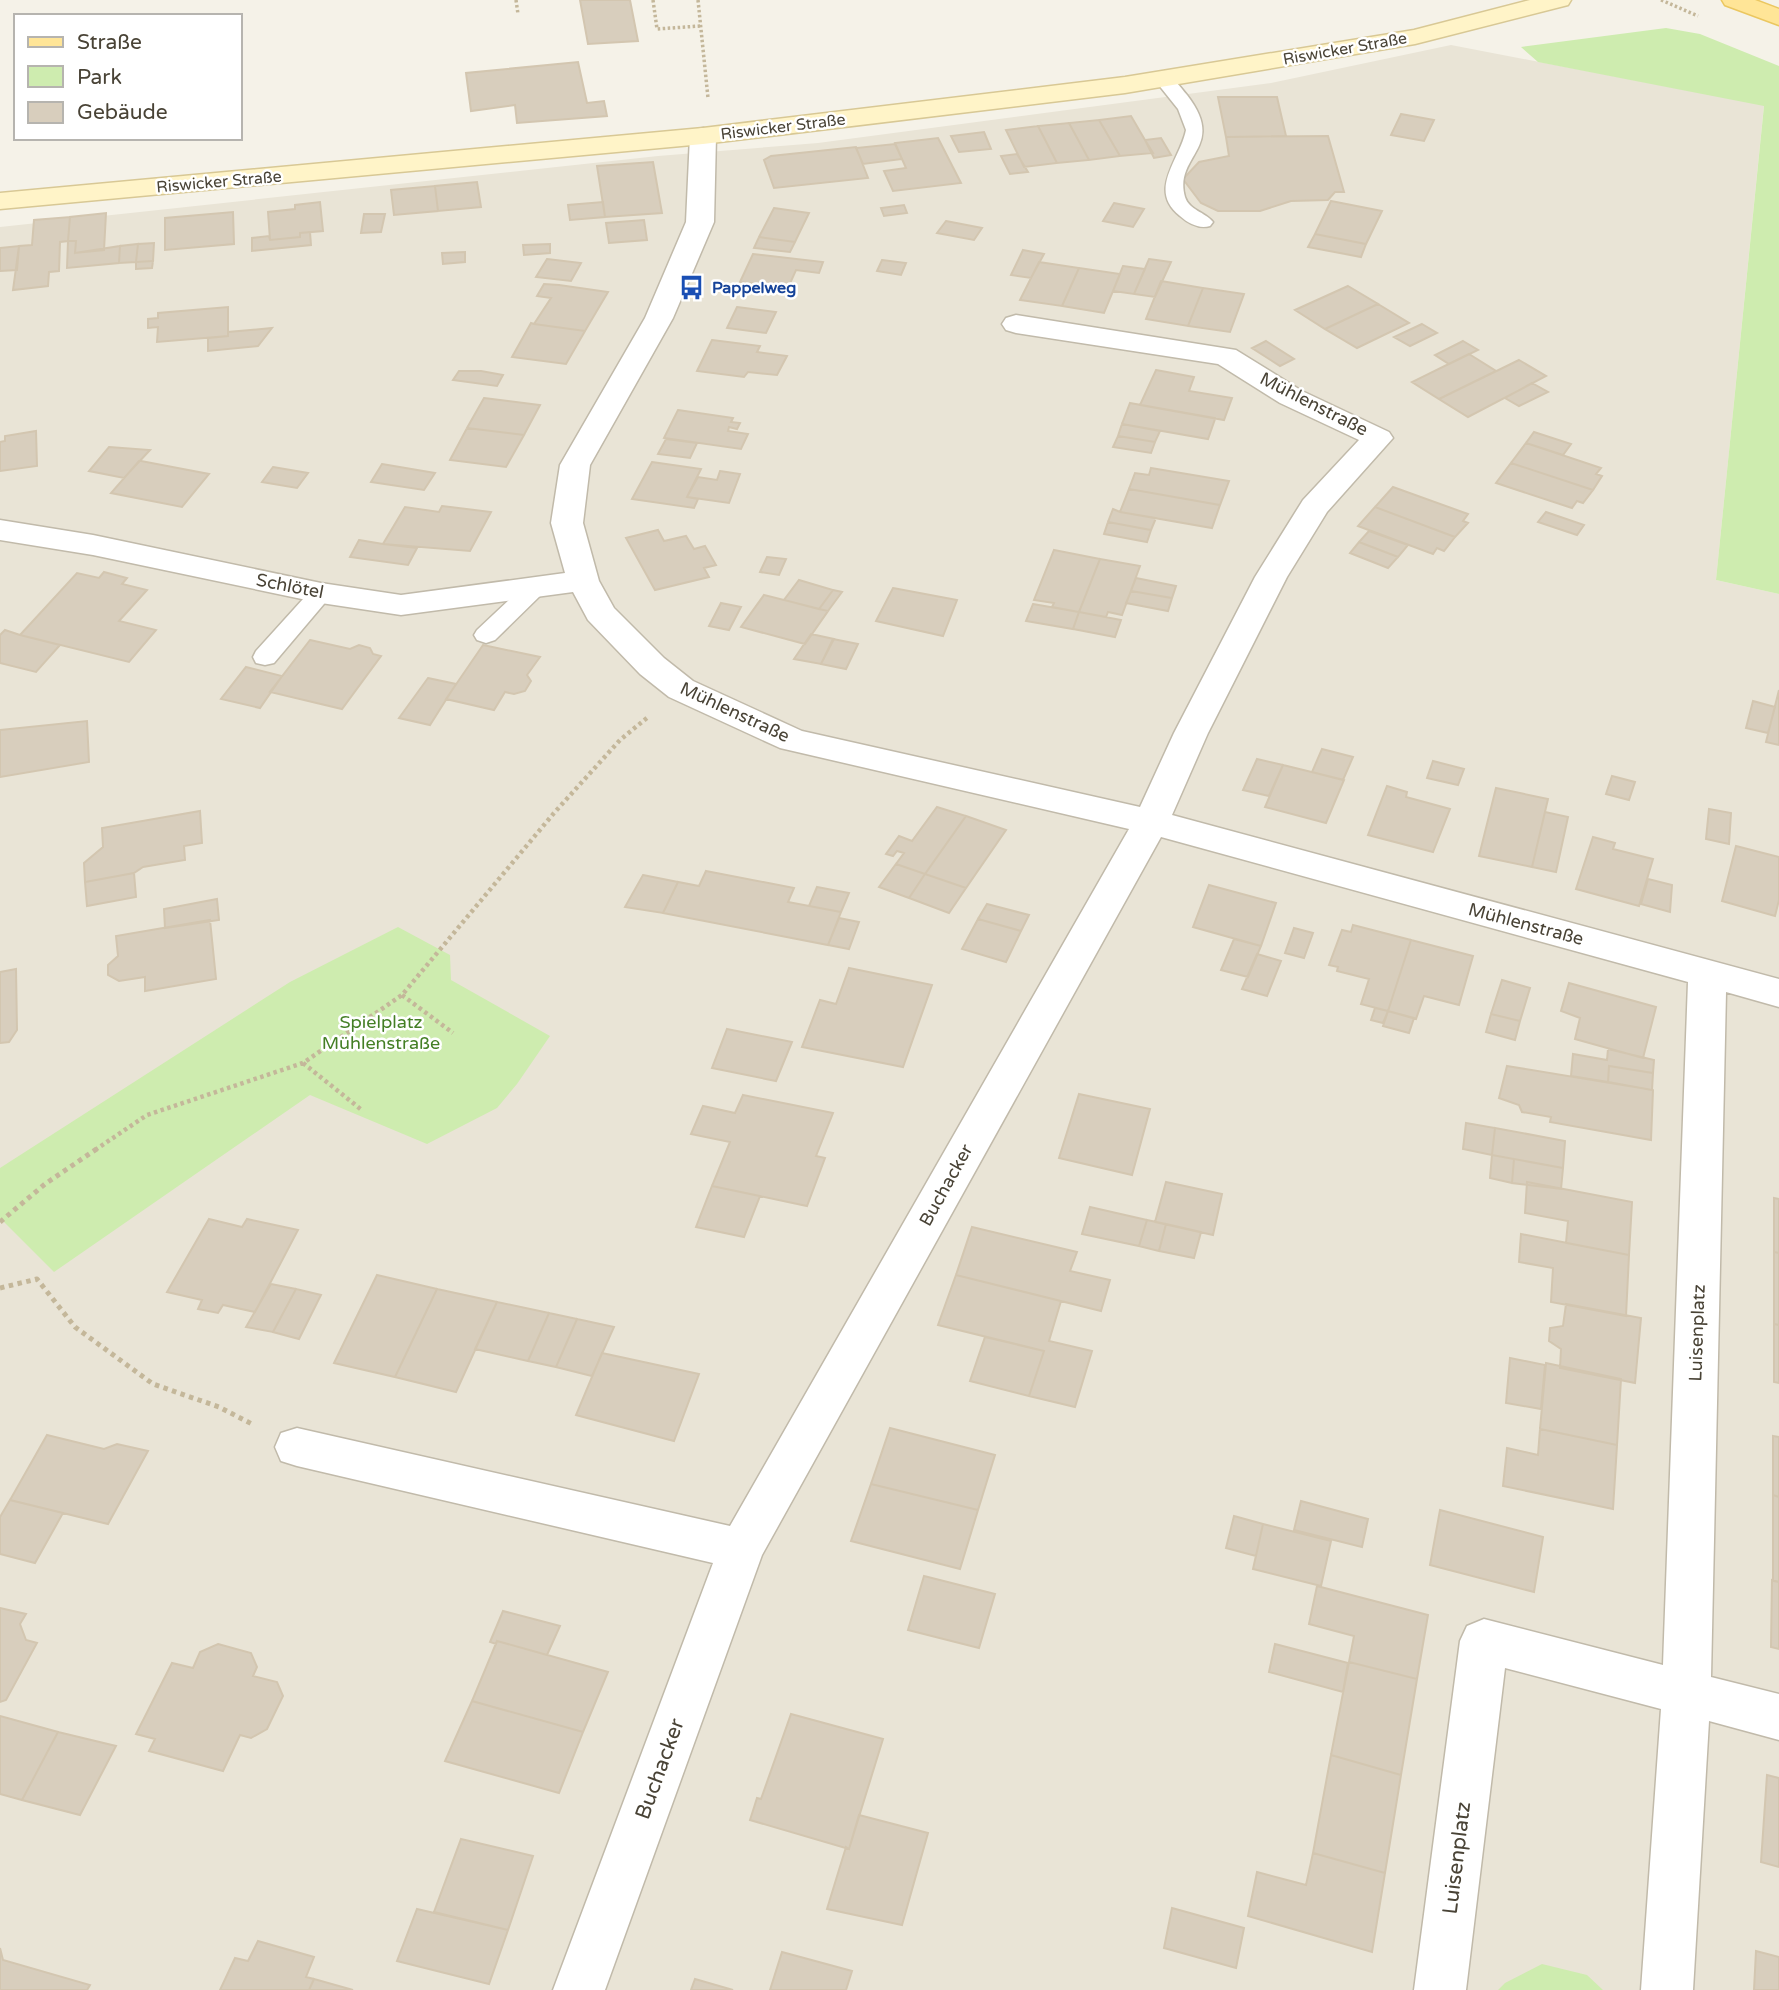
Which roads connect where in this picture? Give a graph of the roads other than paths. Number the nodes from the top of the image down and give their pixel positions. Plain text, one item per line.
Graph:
1 (1559, 0) edge
2 (1734, 0) edge
3 (1779, 18) edge
4 (1163, 79) junction
5 (705, 120) junction
6 (0, 201) edge
7 (1203, 222) dead end
8 (1016, 324) dead end
9 (0, 530) edge
10 (583, 581) junction
11 (536, 587) junction
12 (321, 593) junction
13 (486, 635) dead end
14 (265, 657) dead end
15 (1151, 822) junction
16 (1707, 974) junction
17 (1779, 993) edge
18 (297, 1447) road end
19 (741, 1549) junction
20 (1686, 1693) junction
21 (1779, 1717) edge
22 (579, 1990) edge
23 (1440, 1990) edge
24 (1667, 1990) edge

1 - 4 street, Riswicker Straße
2 - 3 main road
4 - 5 street, Riswicker Straße
4 - 7 lane
5 - 6 street, Riswicker Straße
5 - 10 street, Mühlenstraße
8 - 15 street, Mühlenstraße
9 - 12 street, Schlötel
10 - 11 street, Schlötel
10 - 15 street, Mühlenstraße
11 - 12 street, Schlötel
11 - 13 lane
12 - 14 lane
15 - 16 street, Mühlenstraße
15 - 19 street, Buchacker
16 - 17 street, Mühlenstraße
16 - 20 street, Luisenplatz
18 - 19 street
19 - 22 street, Buchacker
20 - 21 street
20 - 23 street, Luisenplatz
20 - 24 street, Luisenplatz

